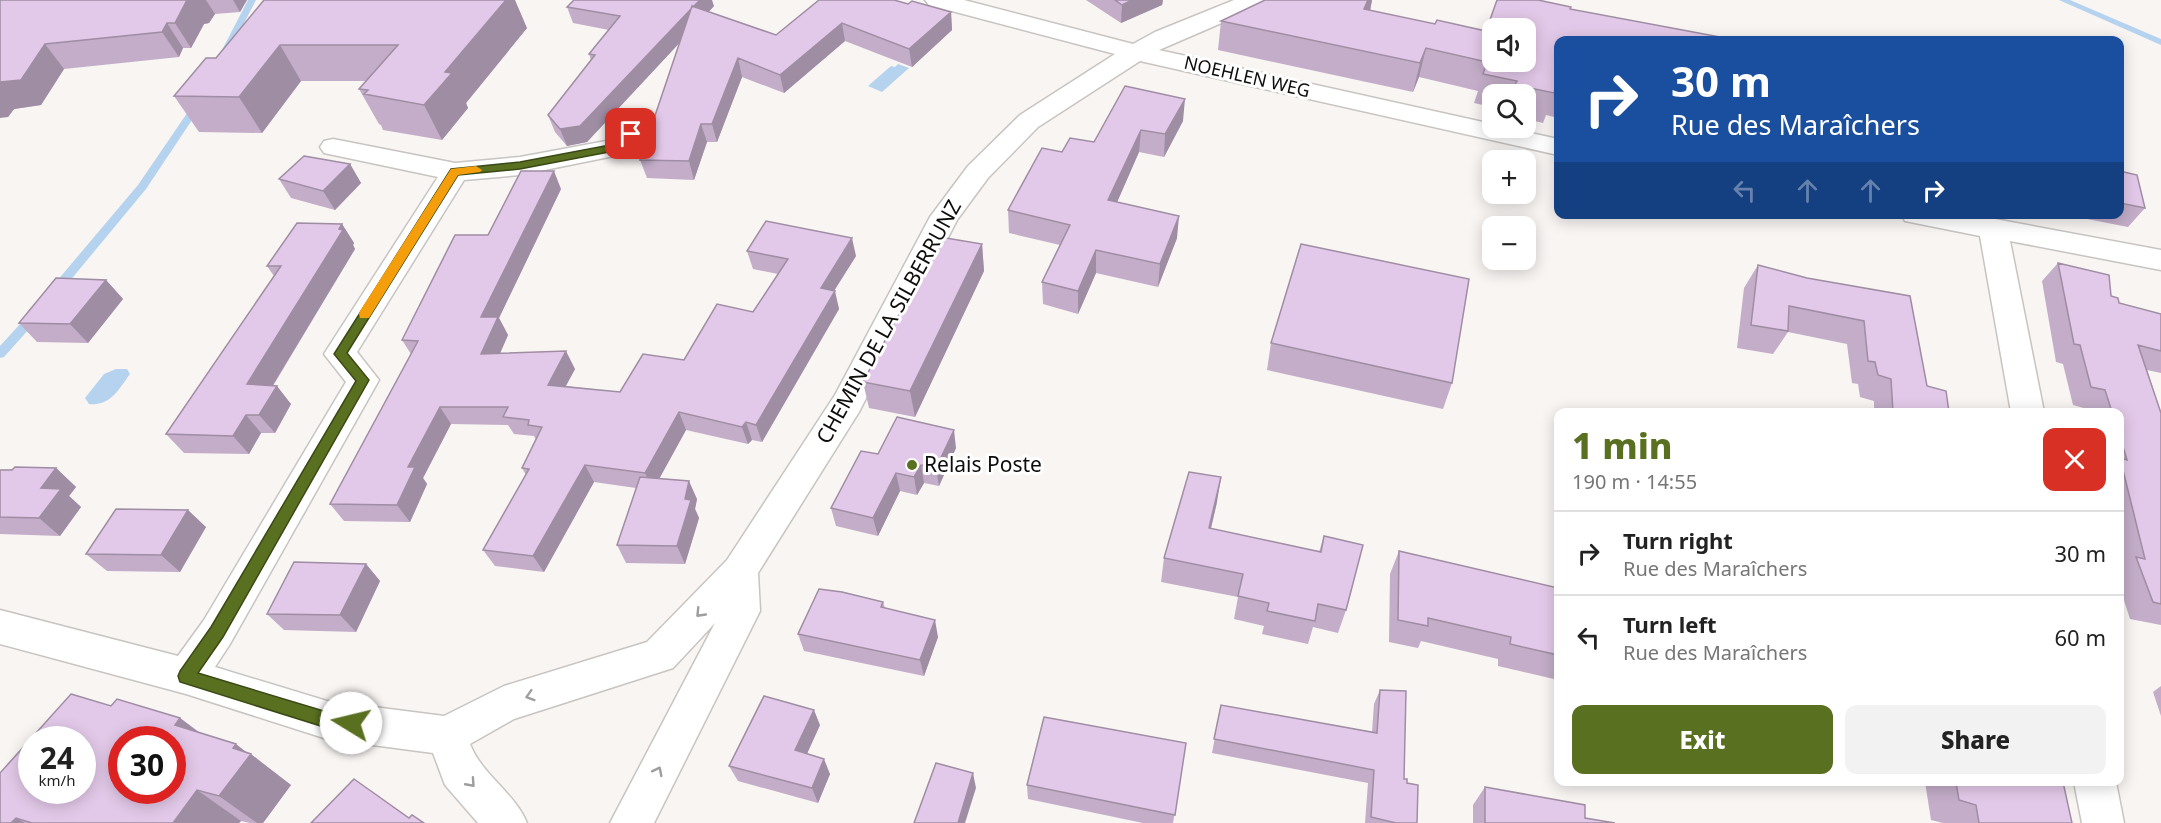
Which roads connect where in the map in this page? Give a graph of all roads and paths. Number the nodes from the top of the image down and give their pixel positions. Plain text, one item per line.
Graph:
1 (937, 0) edge
2 (1256, 0) edge
3 (1139, 52) junction
4 (631, 134) dead end
5 (1554, 146) edge
6 (333, 147) dead end
7 (455, 172) junction
8 (1941, 219) edge
9 (1993, 229) junction
10 (2161, 260) edge
11 (2026, 408) edge
12 (741, 571) junction
13 (0, 627) edge
14 (659, 656) junction
15 (186, 676) junction
16 (698, 692) junction
17 (447, 736) junction
18 (2096, 786) edge
19 (506, 823) edge
20 (632, 823) edge
21 (2103, 823) edge

1 - 3 street, NOEHLEN WEG
2 - 3 street, CHEMIN DE LA SILBERRUNZ
3 - 5 street, NOEHLEN WEG
3 - 12 street, CHEMIN DE LA SILBERRUNZ
4 - 7 street
6 - 7 street
7 - 15 street
8 - 9 street
9 - 10 street
9 - 11 street
12 -> 14 street, CHEMIN DE LA SILBERRUNZ
12 - 16 street
13 - 15 street
14 - 16 street
14 -> 17 street, CHEMIN DE LA SILBERRUNZ
15 - 17 street
20 -> 16 street
17 -> 19 street
18 - 21 street

